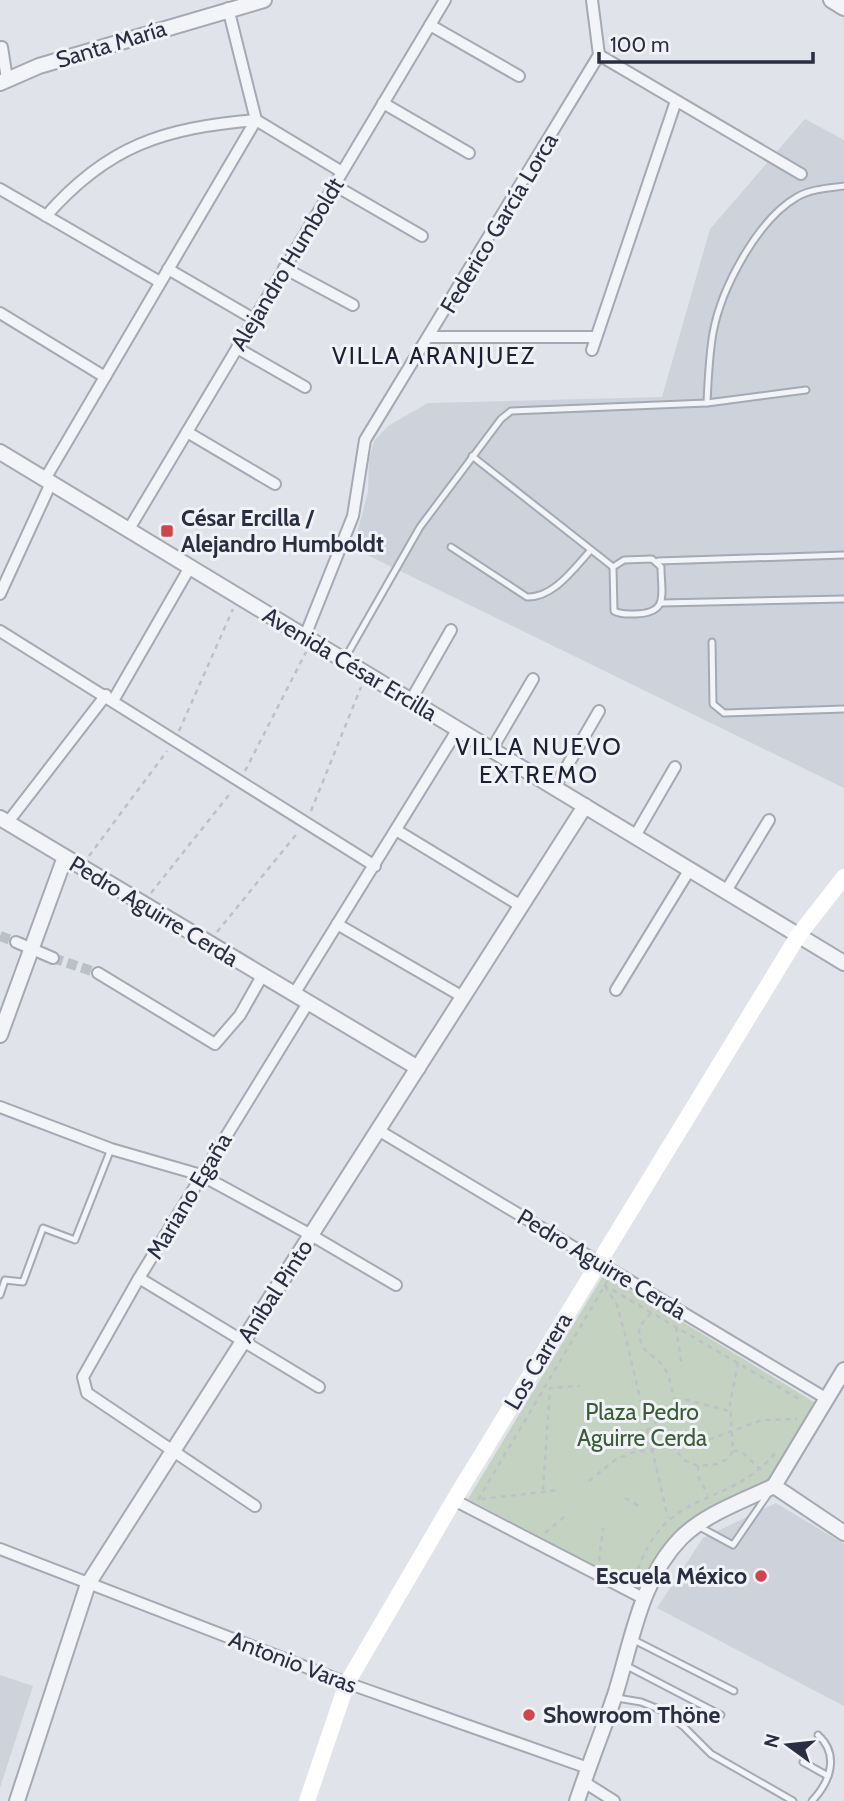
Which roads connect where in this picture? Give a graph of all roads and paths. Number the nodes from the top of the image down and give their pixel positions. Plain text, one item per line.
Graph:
1 (264, 0) edge
2 (444, 0) edge
3 (592, 0) edge
4 (831, 0) edge
5 (228, 8) junction
6 (844, 8) edge
7 (430, 25) junction
8 (2, 47) dead end
9 (599, 55) junction
10 (519, 76) dead end
11 (4, 81) edge
12 (676, 101) junction
13 (383, 103) junction
14 (256, 120) junction
15 (469, 153) dead end
16 (342, 172) junction
17 (801, 174) dead end
18 (334, 185) junction
19 (844, 186) edge
20 (0, 189) edge
21 (46, 216) junction
22 (422, 236) dead end
23 (284, 268) junction
24 (168, 269) junction
25 (160, 282) junction
26 (353, 306) dead end
27 (0, 313) edge
28 (253, 318) junction
29 (430, 337) junction
30 (596, 337) junction
31 (237, 348) junction
32 (592, 350) dead end
33 (105, 377) junction
34 (305, 387) dead end
35 (806, 390) dead end
36 (707, 403) junction
37 (187, 432) junction
38 (0, 452) edge
39 (472, 456) junction
40 (48, 481) junction
41 (275, 484) dead end
42 (129, 529) junction
43 (451, 547) dead end
44 (591, 550) junction
45 (844, 555) edge
46 (658, 562) junction
47 (613, 566) junction
48 (190, 567) junction
49 (0, 594) edge
50 (844, 599) edge
51 (662, 603) junction
52 (452, 630) dead end
53 (0, 631) edge
54 (305, 636) junction
55 (712, 642) dead end
56 (344, 660) junction
57 (533, 679) dead end
58 (110, 697) junction
59 (411, 700) junction
60 (844, 709) edge
61 (599, 711) dead end
62 (458, 729) junction
63 (492, 749) junction
64 (675, 767) dead end
65 (555, 787) junction
66 (585, 806) junction
67 (4, 820) edge
68 (769, 820) dead end
69 (396, 830) junction
70 (635, 836) junction
71 (65, 857) junction
72 (375, 866) junction
73 (690, 869) junction
74 (841, 884) edge
75 (726, 891) junction
76 (521, 906) junction
77 (337, 923) junction
78 (798, 936) junction
79 (16, 943) tunnel mouth
80 (31, 948) junction
81 (53, 958) tunnel mouth
82 (844, 963) edge
83 (98, 973) tunnel mouth
84 (262, 976) junction
85 (616, 990) dead end
86 (294, 994) junction
87 (463, 997) junction
88 (308, 1003) junction
89 (0, 1035) edge
90 (418, 1068) junction
91 (0, 1108) edge
92 (378, 1130) junction
93 (111, 1149) junction
94 (201, 1175) junction
95 (311, 1235) junction
96 (598, 1262) junction
97 (613, 1271) junction
98 (589, 1277) junction
99 (139, 1278) junction
100 (396, 1285) dead end
101 (604, 1286) junction
102 (0, 1295) edge
103 (651, 1313) junction
104 (676, 1327) junction
105 (243, 1342) junction
106 (738, 1363) junction
107 (682, 1367) dead end
108 (844, 1370) edge
109 (548, 1382) junction
110 (580, 1386) dead end
111 (319, 1387) dead end
112 (550, 1388) junction
113 (676, 1402) junction
114 (823, 1404) junction
115 (729, 1411) junction
116 (794, 1428) dead end
117 (647, 1431) junction
118 (731, 1432) junction
119 (671, 1445) junction
120 (781, 1446) dead end
121 (652, 1447) junction
122 (733, 1450) junction
123 (173, 1452) junction
124 (698, 1466) junction
125 (761, 1471) junction
126 (589, 1481) dead end
127 (774, 1486) junction
128 (543, 1490) junction
129 (561, 1490) dead end
130 (709, 1496) junction
131 (625, 1498) dead end
132 (454, 1500) junction
133 (475, 1505) junction
134 (255, 1506) dead end
135 (641, 1507) dead end
136 (564, 1517) dead end
137 (668, 1518) junction
138 (698, 1526) junction
139 (603, 1528) dead end
140 (545, 1533) dead end
141 (844, 1533) edge
142 (0, 1549) edge
143 (599, 1561) dead end
144 (88, 1584) junction
145 (637, 1595) junction
146 (632, 1639) junction
147 (624, 1664) junction
148 (347, 1683) junction
149 (734, 1691) dead end
150 (614, 1698) junction
151 (722, 1715) dead end
152 (818, 1735) dead end
153 (803, 1762) dead end
154 (586, 1775) junction
155 (828, 1776) junction
156 (17, 1801) edge
157 (307, 1801) edge
158 (577, 1801) edge
159 (614, 1801) edge
160 (793, 1801) edge
161 (812, 1801) edge

1 - 5 street, Santa María
2 - 7 street, Alejandro Humboldt
3 - 9 street
4 - 6 street
5 - 11 street, Santa María
5 - 14 street
7 - 10 street
7 - 13 street, Alejandro Humboldt
8 - 11 street
9 - 12 street
9 - 29 street, Federico García Lorca
12 - 17 street
12 - 30 street
13 - 15 street
13 - 16 street, Alejandro Humboldt
14 - 16 street
14 - 21 street
14 - 24 street
16 - 18 street, Alejandro Humboldt
18 - 22 street
18 - 23 street, Alejandro Humboldt
19 - 36 lane
20 - 21 street
21 - 25 street
23 - 26 street
23 - 28 street, Alejandro Humboldt
24 - 25 street
24 - 28 street
25 - 33 street
27 - 33 street
28 - 31 street, Alejandro Humboldt
29 - 30 street
29 - 54 street, Federico García Lorca
30 - 32 street
31 - 34 street
31 - 37 street, Alejandro Humboldt
33 - 40 street
35 - 36 lane
36 - 39 lane
37 - 41 street
37 - 42 street, Alejandro Humboldt
38 - 40 street, Avenida César Ercilla
39 - 44 lane
39 - 56 lane
40 - 42 street, Avenida César Ercilla
40 - 49 street
42 - 48 street, Avenida César Ercilla
43 - 44 lane
44 - 47 lane
45 - 46 lane
46 - 47 lane
46 - 51 lane
47 - 51 lane
48 - 54 street, Avenida César Ercilla
48 - 58 street
50 - 51 lane
52 - 59 street
53 - 58 street
54 - 56 street, Avenida César Ercilla
55 - 60 lane
56 - 59 street, Avenida César Ercilla
57 - 63 street
58 - 67 street
58 - 72 street
59 - 62 street, Avenida César Ercilla
61 - 65 street
62 - 63 street, Avenida César Ercilla
62 - 69 street
63 - 65 street, Avenida César Ercilla
64 - 70 street
65 - 66 street, Avenida César Ercilla
66 - 70 street, Avenida César Ercilla
66 - 76 street, Aníbal Pinto
67 - 71 street, Pedro Aguirre Cerda
68 - 75 street
69 - 72 street
69 - 76 street
70 - 73 street, Avenida César Ercilla
71 - 80 street
71 - 84 street, Pedro Aguirre Cerda
72 - 77 street
73 - 75 street, Avenida César Ercilla
73 - 85 street
74 - 78 main road, Los Carrera
75 - 78 street, Avenida César Ercilla
76 - 87 street, Aníbal Pinto
77 - 86 street
77 - 87 street
78 - 82 street, Avenida César Ercilla
78 - 96 main road, Los Carrera
79 - 80 street
80 - 81 street
80 - 89 street
83 - 84 street
84 - 86 street, Pedro Aguirre Cerda
86 - 88 street, Pedro Aguirre Cerda
87 - 90 street, Aníbal Pinto
88 - 90 street, Pedro Aguirre Cerda
88 - 94 street, Mariano Egaña
90 - 92 street, Aníbal Pinto
91 - 93 street
92 - 95 street, Aníbal Pinto
92 - 96 street, Pedro Aguirre Cerda
93 - 94 street
93 - 102 lane
94 - 95 street
94 - 99 street, Mariano Egaña
95 - 100 street
95 - 105 street, Aníbal Pinto
96 - 97 street, Pedro Aguirre Cerda
96 - 98 main road, Los Carrera
97 - 101 path
97 - 114 street, Pedro Aguirre Cerda
98 - 101 path
98 - 132 main road, Los Carrera
99 - 105 street
99 - 123 street, Mariano Egaña
101 - 103 path
101 - 109 path
101 - 117 path
103 - 104 path
103 - 113 path
104 - 106 path
104 - 107 path
105 - 111 street
105 - 123 street, Aníbal Pinto
106 - 114 path
106 - 115 path
108 - 114 street
109 - 112 path
109 - 133 path
110 - 112 path
112 - 128 path
113 - 115 path
113 - 117 path
114 - 127 street
115 - 118 path
116 - 118 path
117 - 121 path
118 - 119 path
118 - 122 path
119 - 121 path
119 - 124 path
120 - 125 path
121 - 126 path
121 - 137 path
122 - 124 path
122 - 125 path
123 - 134 street
123 - 144 street, Aníbal Pinto
124 - 130 path
125 - 130 path
127 - 138 street
127 - 138 lane
127 - 141 street
128 - 129 path
128 - 133 path
130 - 137 path
131 - 135 path
132 - 133 street
132 - 148 main road, Los Carrera
133 - 145 street
136 - 140 path
137 - 145 path
138 - 145 street
139 - 143 path
142 - 144 street, Antonio Varas
144 - 148 street, Antonio Varas
144 - 156 street, Aníbal Pinto
145 - 146 street
146 - 147 street
146 - 149 lane
147 - 150 street
147 - 151 lane
148 - 154 street, Antonio Varas
148 - 157 main road, Los Carrera
150 - 154 street
150 - 160 lane
152 - 155 lane
153 - 155 lane
154 - 158 street
154 - 159 street, Antonio Varas
155 - 161 lane

